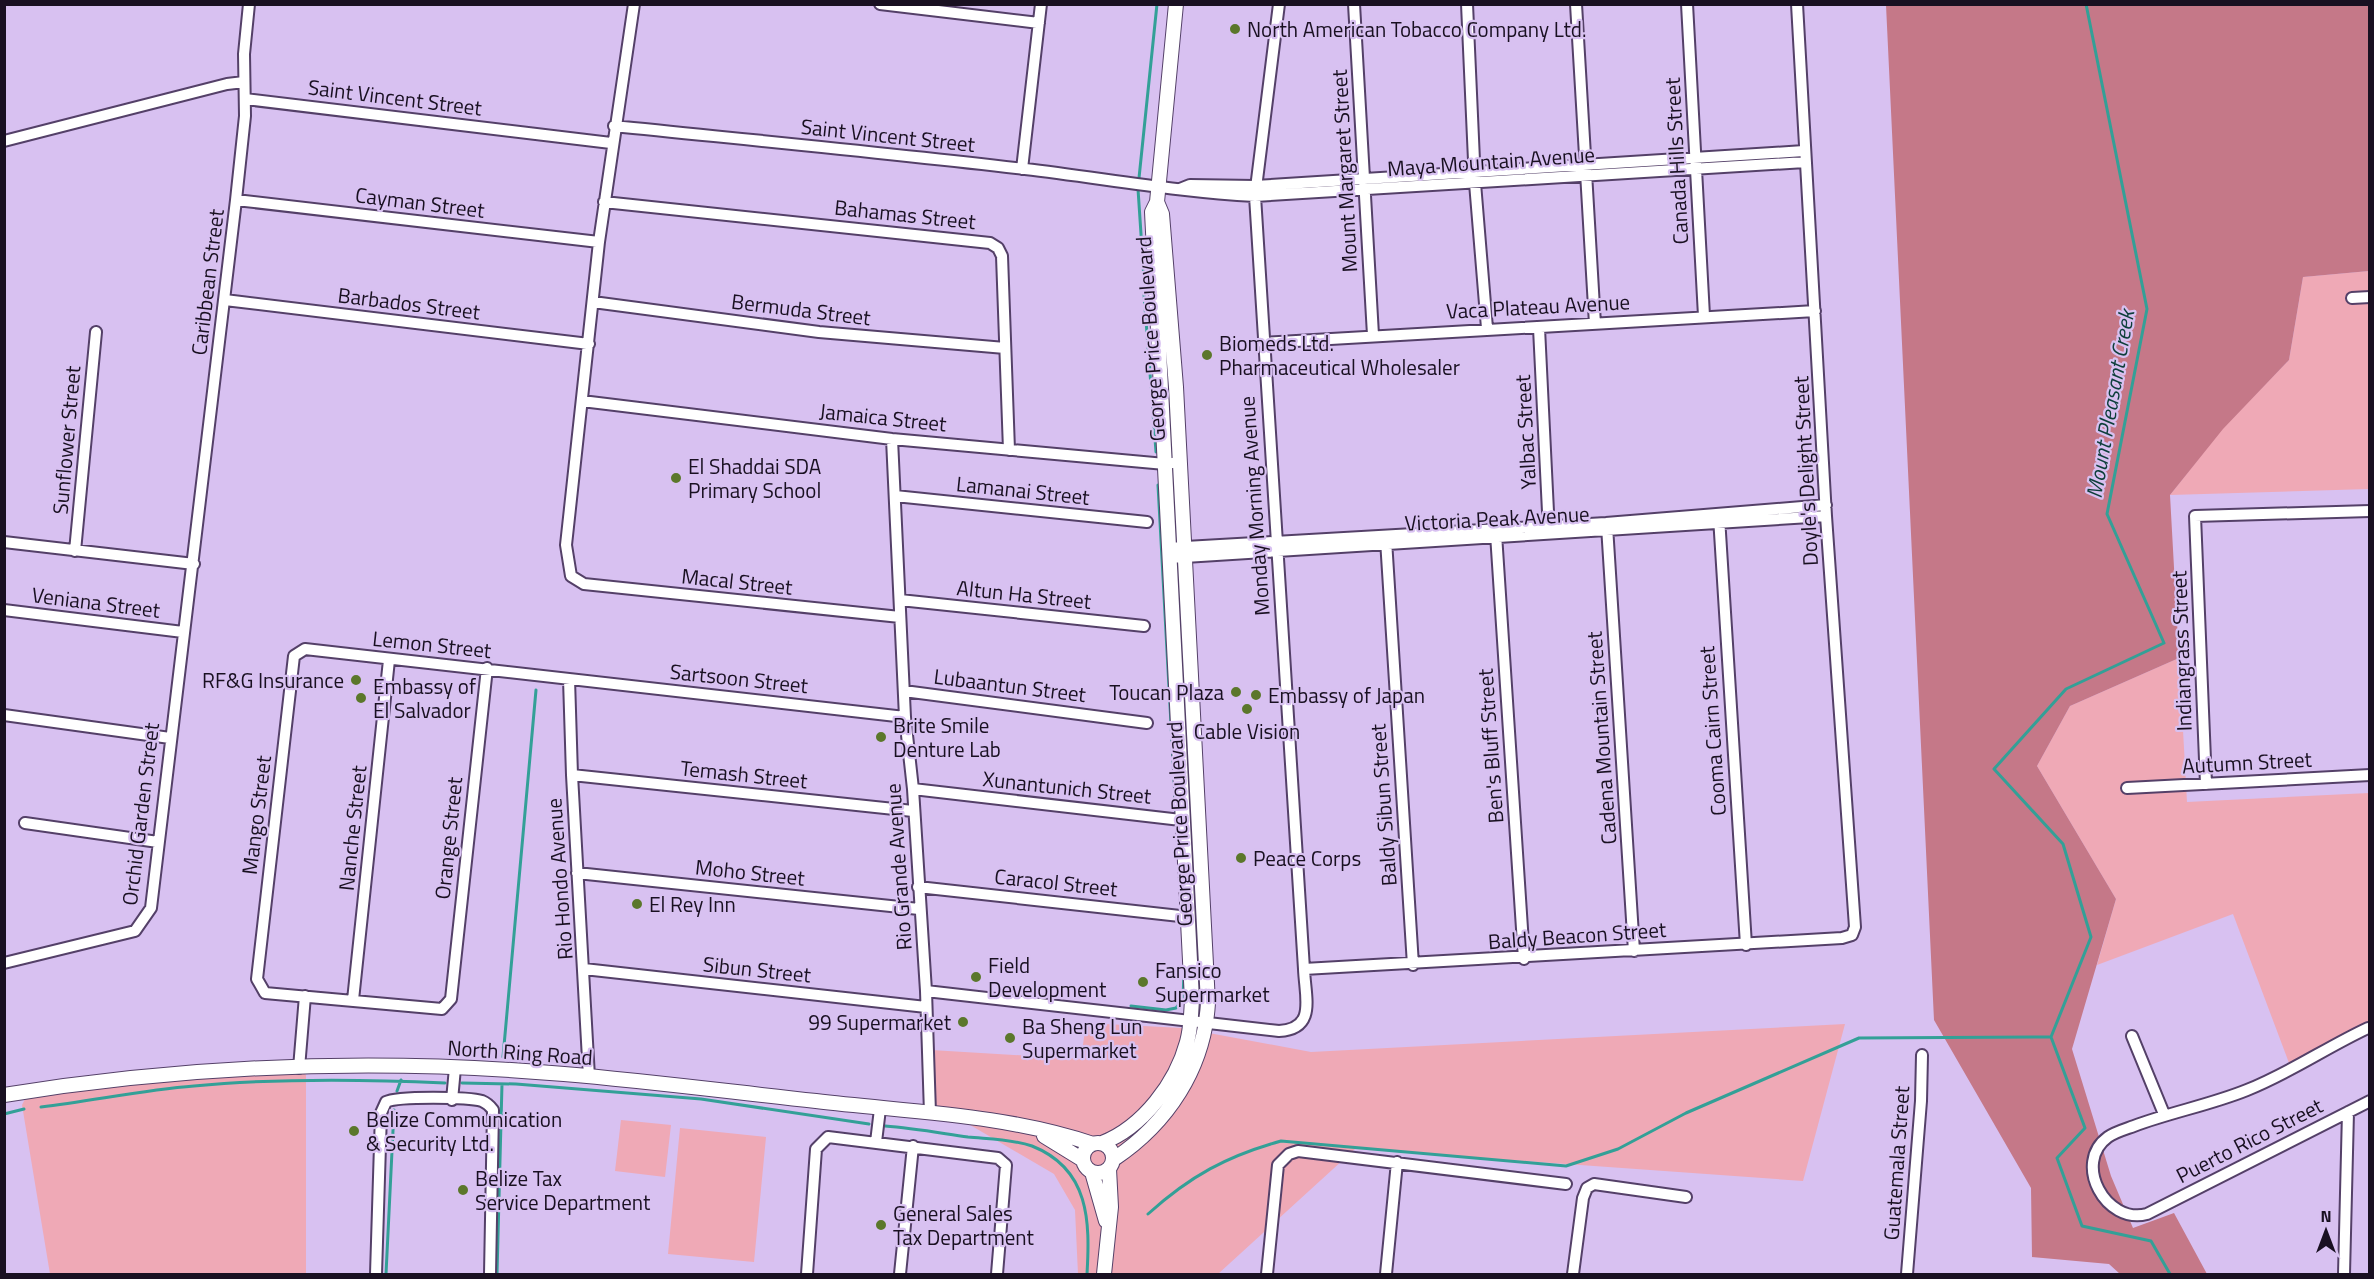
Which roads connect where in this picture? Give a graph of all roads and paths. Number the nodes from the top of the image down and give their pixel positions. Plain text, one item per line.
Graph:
1 (249, 4) edge
2 (634, 4) edge
3 (879, 4) edge
4 (1041, 4) edge
5 (1176, 4) edge
6 (1279, 4) edge
7 (1354, 4) edge
8 (1467, 4) edge
9 (1576, 4) edge
10 (1687, 4) edge
11 (1797, 4) edge
12 (1039, 23) junction
13 (244, 82) junction
14 (245, 99) junction
15 (614, 126) junction
16 (4, 141) edge
17 (611, 143) junction
18 (1804, 156) junction
19 (1695, 164) junction
20 (1023, 169) junction
21 (1584, 170) junction
22 (1475, 178) junction
23 (1364, 184) junction
24 (1158, 185) junction
25 (1255, 191) junction
26 (236, 200) junction
27 (604, 202) junction
28 (1157, 202) junction
29 (599, 242) junction
30 (2370, 297) edge
31 (2352, 298) dead end
32 (225, 300) junction
33 (593, 302) junction
34 (1815, 310) junction
35 (1704, 316) junction
36 (1595, 324) junction
37 (1487, 328) junction
38 (1539, 328) junction
39 (96, 333) dead end
40 (1373, 335) junction
41 (1263, 343) junction
42 (589, 344) junction
43 (1005, 348) junction
44 (582, 401) junction
45 (892, 439) junction
46 (1009, 450) junction
47 (1180, 462) junction
48 (1165, 464) junction
49 (895, 496) junction
50 (1826, 511) junction
51 (2370, 511) edge
52 (1719, 518) junction
53 (1147, 522) dead end
54 (1607, 527) junction
55 (1549, 530) junction
56 (1496, 534) junction
57 (1387, 540) junction
58 (4, 542) edge
59 (1276, 547) junction
60 (75, 551) junction
61 (1185, 552) junction
62 (1169, 553) junction
63 (194, 564) junction
64 (900, 600) junction
65 (4, 610) edge
66 (900, 617) junction
67 (1144, 626) dead end
68 (183, 632) junction
69 (294, 656) joint
70 (389, 660) junction
71 (487, 668) junction
72 (569, 679) junction
73 (904, 691) junction
74 (4, 715) edge
75 (905, 717) junction
76 (1147, 723) dead end
77 (170, 738) junction
78 (1196, 746) junction
79 (1180, 747) junction
80 (572, 775) junction
81 (2370, 775) edge
82 (2206, 784) junction
83 (2127, 788) dead end
84 (913, 789) junction
85 (913, 811) junction
86 (1181, 820) dead end
87 (25, 823) dead end
88 (158, 842) junction
89 (578, 873) junction
90 (918, 887) junction
91 (919, 909) junction
92 (1189, 917) junction
93 (1852, 935) joint
94 (1746, 945) junction
95 (1634, 951) junction
96 (1524, 958) junction
97 (4, 963) edge
98 (1413, 965) junction
99 (584, 969) junction
100 (1304, 969) junction
101 (926, 991) junction
102 (305, 996) junction
103 (353, 1000) junction
104 (926, 1007) junction
105 (1191, 1020) junction
106 (1207, 1022) junction
107 (2368, 1028) edge
108 (2132, 1036) dead end
109 (1922, 1055) dead end
110 (299, 1068) junction
111 (455, 1068) junction
112 (589, 1077) junction
113 (1162, 1092) junction
114 (4, 1095) edge
115 (453, 1100) junction
116 (1174, 1100) junction
117 (2370, 1101) edge
118 (880, 1108) junction
119 (2348, 1112) junction
120 (930, 1113) junction
121 (2164, 1114) junction
122 (1032, 1129) junction
123 (876, 1142) junction
124 (1098, 1144) junction
125 (913, 1146) junction
126 (1083, 1160) junction
127 (1397, 1162) junction
128 (1111, 1164) junction
129 (1092, 1172) junction
130 (1566, 1184) dead end
131 (1686, 1197) dead end
132 (1108, 1229) junction
133 (376, 1275) edge
134 (490, 1275) edge
135 (807, 1275) edge
136 (900, 1275) edge
137 (997, 1275) edge
138 (1104, 1275) edge
139 (1267, 1275) edge
140 (1386, 1275) edge
141 (1573, 1275) edge
142 (1907, 1275) edge
143 (2344, 1275) edge

1 - 13 street, Caribbean Street
2 - 15 street
3 - 12 street
4 - 12 street
5 - 24 main road, George Price Boulevard
6 - 25 street, Monday Morning Avenue
7 - 23 street, Mount Margaret Street
8 - 22 street
9 - 21 street
10 - 19 street, Canada Hills Street
11 - 18 street, Doyle's Delight Street
12 - 20 street
13 - 14 street, Caribbean Street
13 - 16 street
14 - 17 street, Saint Vincent Street
14 - 26 street, Caribbean Street
15 - 17 street
15 - 20 street, Saint Vincent Street
17 - 27 street
18 - 19 street, Maya Mountain Avenue
18 - 34 street, Doyle's Delight Street
19 - 21 street, Maya Mountain Avenue
19 - 35 street, Canada Hills Street
20 - 24 street, Saint Vincent Street
21 - 22 street, Maya Mountain Avenue
21 - 36 street
22 - 23 street, Maya Mountain Avenue
22 - 37 street
23 - 25 street, Maya Mountain Avenue
23 - 40 street, Mount Margaret Street
24 - 25 street, Maya Mountain Avenue
24 - 28 main road, George Price Boulevard
25 - 41 street, Monday Morning Avenue
26 - 29 street, Cayman Street
26 - 32 street, Caribbean Street
27 - 29 street
27 - 43 street, Bahamas Street
28 - 47 main road, George Price Boulevard
28 - 48 main road, George Price Boulevard
29 - 33 street
30 - 31 street
32 - 42 street, Barbados Street
32 - 63 street, Caribbean Street
33 - 42 street
33 - 43 street, Bermuda Street
34 - 35 street, Vaca Plateau Avenue
34 - 50 street, Doyle's Delight Street
35 - 36 street, Vaca Plateau Avenue
36 - 38 street, Vaca Plateau Avenue
37 - 38 street, Vaca Plateau Avenue
37 - 40 street, Vaca Plateau Avenue
38 - 55 street, Yalbac Street
39 - 60 street, Sunflower Street
40 - 41 street, Vaca Plateau Avenue
41 - 59 street, Monday Morning Avenue
42 - 44 street
43 - 46 street, Bahamas Street
44 - 45 street, Jamaica Street
44 - 66 street, Macal Street
45 - 46 street, Jamaica Street
45 - 49 street, Rio Grande Avenue
46 - 48 street, Jamaica Street
47 - 48 street, Jamaica Street
47 - 61 main road, George Price Boulevard
48 - 62 main road, George Price Boulevard
49 - 53 street, Lamanai Street
49 - 64 street, Rio Grande Avenue
50 - 52 street, Victoria Peak Avenue
50 - 93 street, Doyle's Delight Street
51 - 82 street, Indiangrass Street
52 - 54 street, Victoria Peak Avenue
52 - 94 street, Cooma Cairn Street
54 - 55 street, Victoria Peak Avenue
54 - 95 street, Cadena Mountain Street
55 - 56 street, Victoria Peak Avenue
56 - 57 street, Victoria Peak Avenue
56 - 96 street, Ben's Bluff Street
57 - 59 street, Victoria Peak Avenue
57 - 98 street, Baldy Sibun Street
58 - 60 street
59 - 61 street, Victoria Peak Avenue
59 - 100 street, Monday Morning Avenue
60 - 63 street
61 - 62 street, Victoria Peak Avenue
61 - 78 main road, George Price Boulevard
62 - 79 main road, George Price Boulevard
63 - 68 street, Orchid Garden Street
64 - 66 street, Rio Grande Avenue
64 - 67 street, Altun Ha Street
65 - 68 street, Veniana Street
66 - 73 street, Rio Grande Avenue
68 - 77 street, Orchid Garden Street
69 - 70 street, Lemon Street
69 - 102 street, Mango Street
70 - 71 street, Lemon Street
70 - 103 street, Nanche Street
71 - 72 street, Lemon Street
71 - 103 street, Orange Street
72 - 75 street, Sartsoon Street
72 - 80 street, Rio Hondo Avenue
73 - 75 street, Rio Grande Avenue
73 - 76 street, Lubaantun Street
74 - 77 street
75 - 84 street, Rio Grande Avenue
77 - 88 street, Orchid Garden Street
78 - 79 main road
78 - 106 main road, George Price Boulevard
79 - 92 main road, George Price Boulevard
80 - 85 street, Temash Street
80 - 89 street, Rio Hondo Avenue
81 - 82 street, Autumn Street
82 - 83 street, Autumn Street
84 - 85 street, Rio Grande Avenue
84 - 86 street, Xunantunich Street
85 - 90 street, Rio Grande Avenue
87 - 88 street
88 - 97 street, Orchid Garden Street
89 - 91 street, Moho Street
89 - 99 street, Rio Hondo Avenue
90 - 91 street, Rio Grande Avenue
90 - 92 street, Caracol Street
91 - 101 street, Rio Grande Avenue
92 - 105 main road, George Price Boulevard
93 - 94 street, Baldy Beacon Street
94 - 95 street, Baldy Beacon Street
95 - 96 street, Baldy Beacon Street
96 - 98 street, Baldy Beacon Street
98 - 100 street, Baldy Beacon Street
99 - 104 street, Sibun Street
99 - 112 street, Rio Hondo Avenue
100 - 106 street, Monday Morning Avenue
101 - 104 street, Rio Grande Avenue
101 - 105 street
102 - 103 street
102 - 110 street
104 - 120 street, Rio Grande Avenue
105 - 106 street
105 - 113 main road, George Price Boulevard
106 - 116 main road, George Price Boulevard
107 - 121 street
108 - 121 street
109 - 142 street, Guatemala Street
110 - 111 main road, North Ring Road
110 - 114 main road, North Ring Road
111 - 112 main road, North Ring Road
111 - 115 street
112 - 118 main road, North Ring Road
113 - 116 main road
113 - 124 main road, George Price Boulevard
115 - 133 street
115 - 134 street
116 - 128 main road, George Price Boulevard
117 - 119 street, Puerto Rico Street
118 - 120 main road, North Ring Road
118 - 123 street
119 - 121 street, Puerto Rico Street
119 - 143 street
120 - 122 main road, North Ring Road
122 - 124 main road, North Ring Road
122 - 126 main road, North Ring Road
123 - 125 street
123 - 135 street
124 - 126 main road
124 - 128 main road
125 - 136 street
125 - 137 street
126 - 129 main road
127 - 130 street
127 - 139 street
127 - 140 street
128 - 129 main road
128 - 132 main road
129 - 132 main road
131 - 141 street
132 - 138 main road

